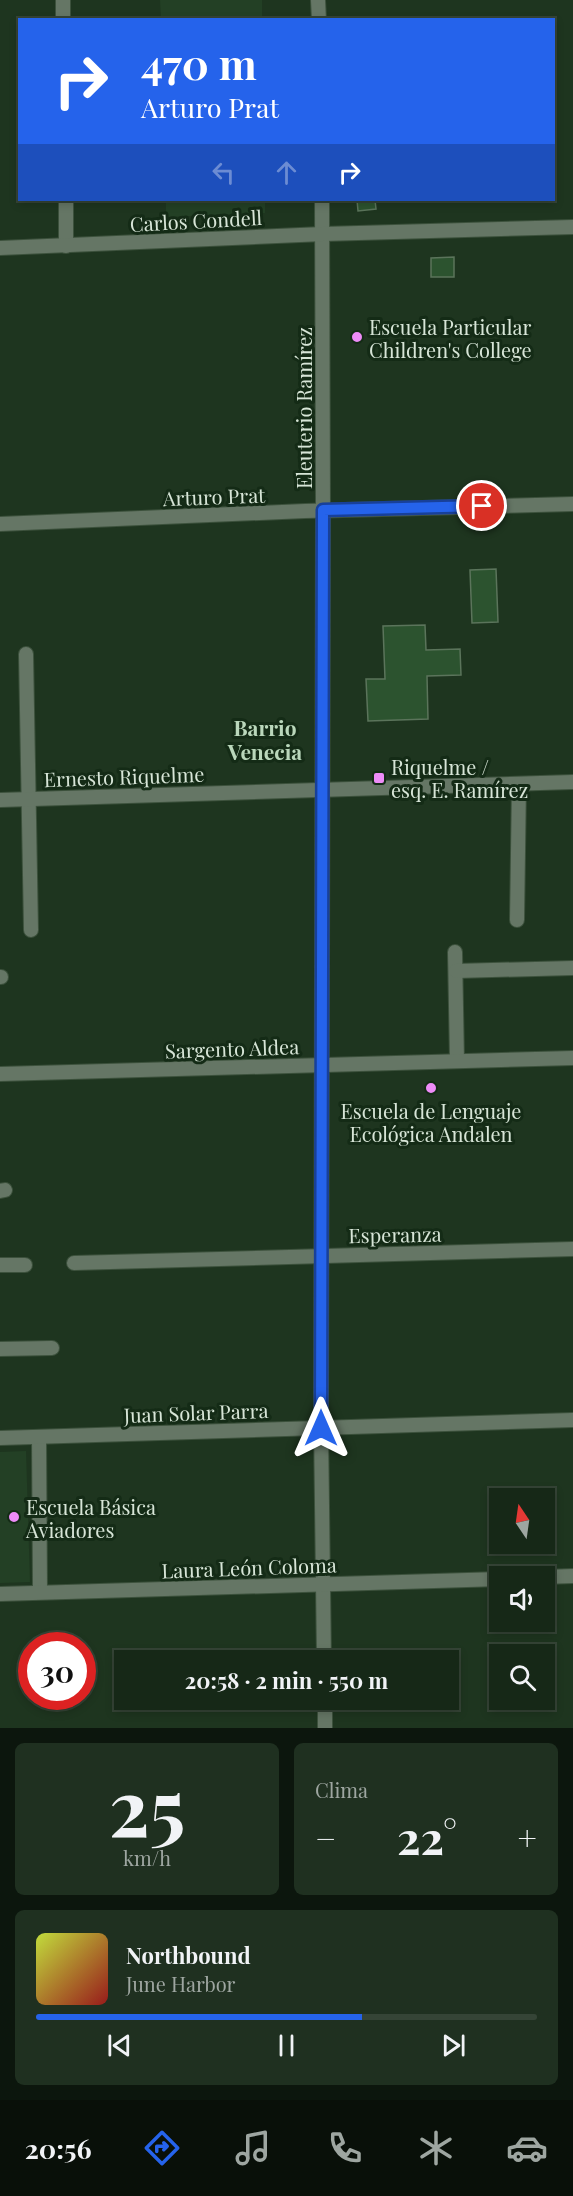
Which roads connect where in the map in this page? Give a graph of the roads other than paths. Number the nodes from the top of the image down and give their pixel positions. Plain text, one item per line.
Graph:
1 (63, 0) edge
2 (318, 0) edge
3 (63, 18) edge
4 (319, 18) edge
5 (66, 201) edge
6 (322, 201) edge
7 (573, 227) edge
8 (323, 234) junction
9 (66, 246) junction
10 (0, 248) edge
11 (573, 504) edge
12 (323, 510) junction
13 (0, 524) edge
14 (26, 654) dead end
15 (573, 782) edge
16 (519, 784) junction
17 (322, 790) junction
18 (28, 799) junction
19 (0, 800) edge
20 (517, 920) dead end
21 (31, 930) dead end
22 (455, 952) dead end
23 (573, 968) edge
24 (456, 971) junction
25 (573, 1058) edge
26 (457, 1061) junction
27 (321, 1065) junction
28 (0, 1074) edge
29 (573, 1249) edge
30 (321, 1256) junction
31 (74, 1263) dead end
32 (0, 1265) edge
33 (25, 1265) dead end
34 (52, 1348) dead end
35 (0, 1349) edge
36 (573, 1420) edge
37 (321, 1428) junction
38 (39, 1437) junction
39 (0, 1438) edge
40 (573, 1576) edge
41 (555, 1577) edge
42 (489, 1579) edge
43 (323, 1584) junction
44 (40, 1592) junction
45 (0, 1594) edge
46 (324, 1650) edge
47 (325, 1710) edge
48 (325, 1728) edge

1 - 3 street
2 - 4 street
5 - 9 street
6 - 8 street, Eleuterio Ramírez
7 - 8 street, Carlos Condell
8 - 9 street, Carlos Condell
8 - 12 street, Eleuterio Ramírez
9 - 10 street, Carlos Condell
11 - 12 street, Arturo Prat
12 - 13 street, Arturo Prat
12 - 17 street, Eleuterio Ramírez
14 - 18 street
15 - 16 street, Ernesto Riquelme
16 - 17 street, Ernesto Riquelme
16 - 20 street
17 - 18 street, Ernesto Riquelme
17 - 27 street, Eleuterio Ramírez
18 - 19 street, Ernesto Riquelme
18 - 21 street
22 - 24 street
23 - 24 street
24 - 26 street
25 - 26 street, Sargento Aldea
26 - 27 street, Sargento Aldea
27 - 28 street, Sargento Aldea
27 - 30 street, Eleuterio Ramírez
29 - 30 street, Esperanza
30 - 31 street, Esperanza
30 - 37 street, Eleuterio Ramírez
32 - 33 street
34 - 35 street
36 - 37 street, Juan Solar Parra
37 - 38 street, Juan Solar Parra
37 - 43 street, Eleuterio Ramírez
38 - 39 street, Juan Solar Parra
38 - 44 street
40 - 41 street
42 - 43 street, Laura León Coloma
43 - 44 street, Laura León Coloma
43 - 46 street, Eleuterio Ramírez
44 - 45 street, Laura León Coloma
47 - 48 street

